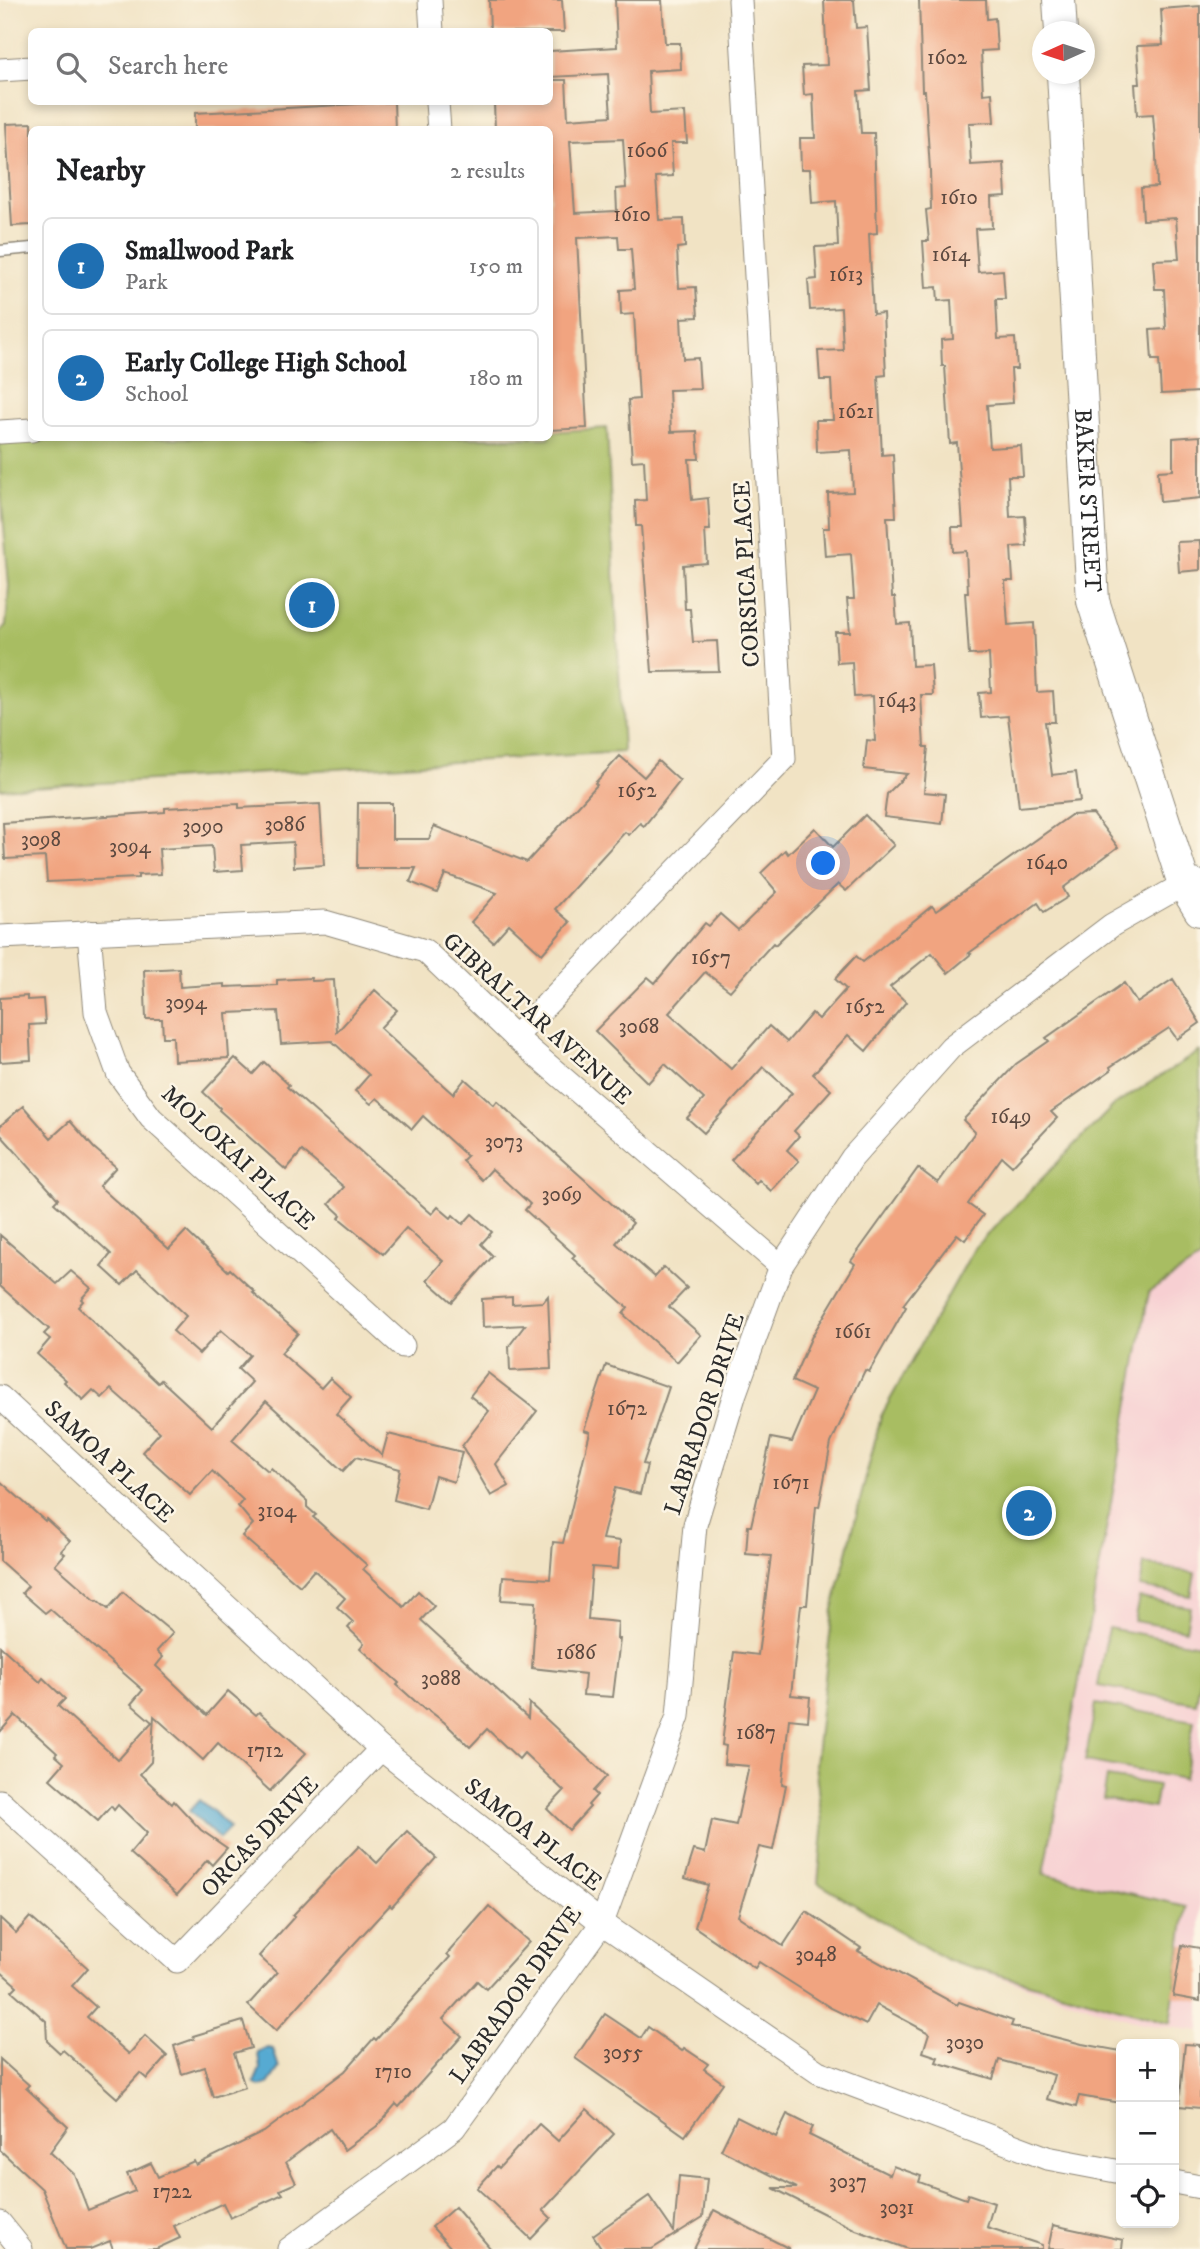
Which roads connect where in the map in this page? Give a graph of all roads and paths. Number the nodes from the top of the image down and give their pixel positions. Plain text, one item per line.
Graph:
1 (430, 0) edge
2 (740, 0) edge
3 (1059, 0) edge
4 (1060, 21) edge
5 (432, 28) edge
6 (28, 68) edge
7 (0, 70) edge
8 (1064, 84) edge
9 (437, 105) edge
10 (439, 126) edge
11 (28, 248) edge
12 (0, 251) edge
13 (28, 430) edge
14 (0, 432) edge
15 (1195, 891) edge
16 (89, 932) junction
17 (0, 937) edge
18 (515, 1037) junction
19 (781, 1266) junction
20 (403, 1346) dead end
21 (0, 1397) edge
22 (382, 1749) junction
23 (0, 1801) edge
24 (602, 1923) junction
25 (1116, 2171) edge
26 (1179, 2183) edge
27 (1200, 2187) edge
28 (0, 2223) edge
29 (21, 2249) edge
30 (289, 2249) edge

1 - 5 street
2 - 18 street, CORSICA PLACE
3 - 4 street
6 - 7 street
8 - 15 street, BAKER STREET
9 - 10 street
11 - 12 lane
13 - 14 street
15 - 19 street, LABRADOR DRIVE
16 - 17 street, GIBRALTAR AVENUE
16 - 18 street, GIBRALTAR AVENUE
16 - 20 street, MOLOKAI PLACE
18 - 19 street, GIBRALTAR AVENUE
19 - 24 street, LABRADOR DRIVE
21 - 22 street, SAMOA PLACE
22 - 23 street, ORCAS DRIVE
22 - 24 street, SAMOA PLACE
24 - 25 street, SAMOA PLACE
24 - 30 street, LABRADOR DRIVE
26 - 27 street
28 - 29 street

